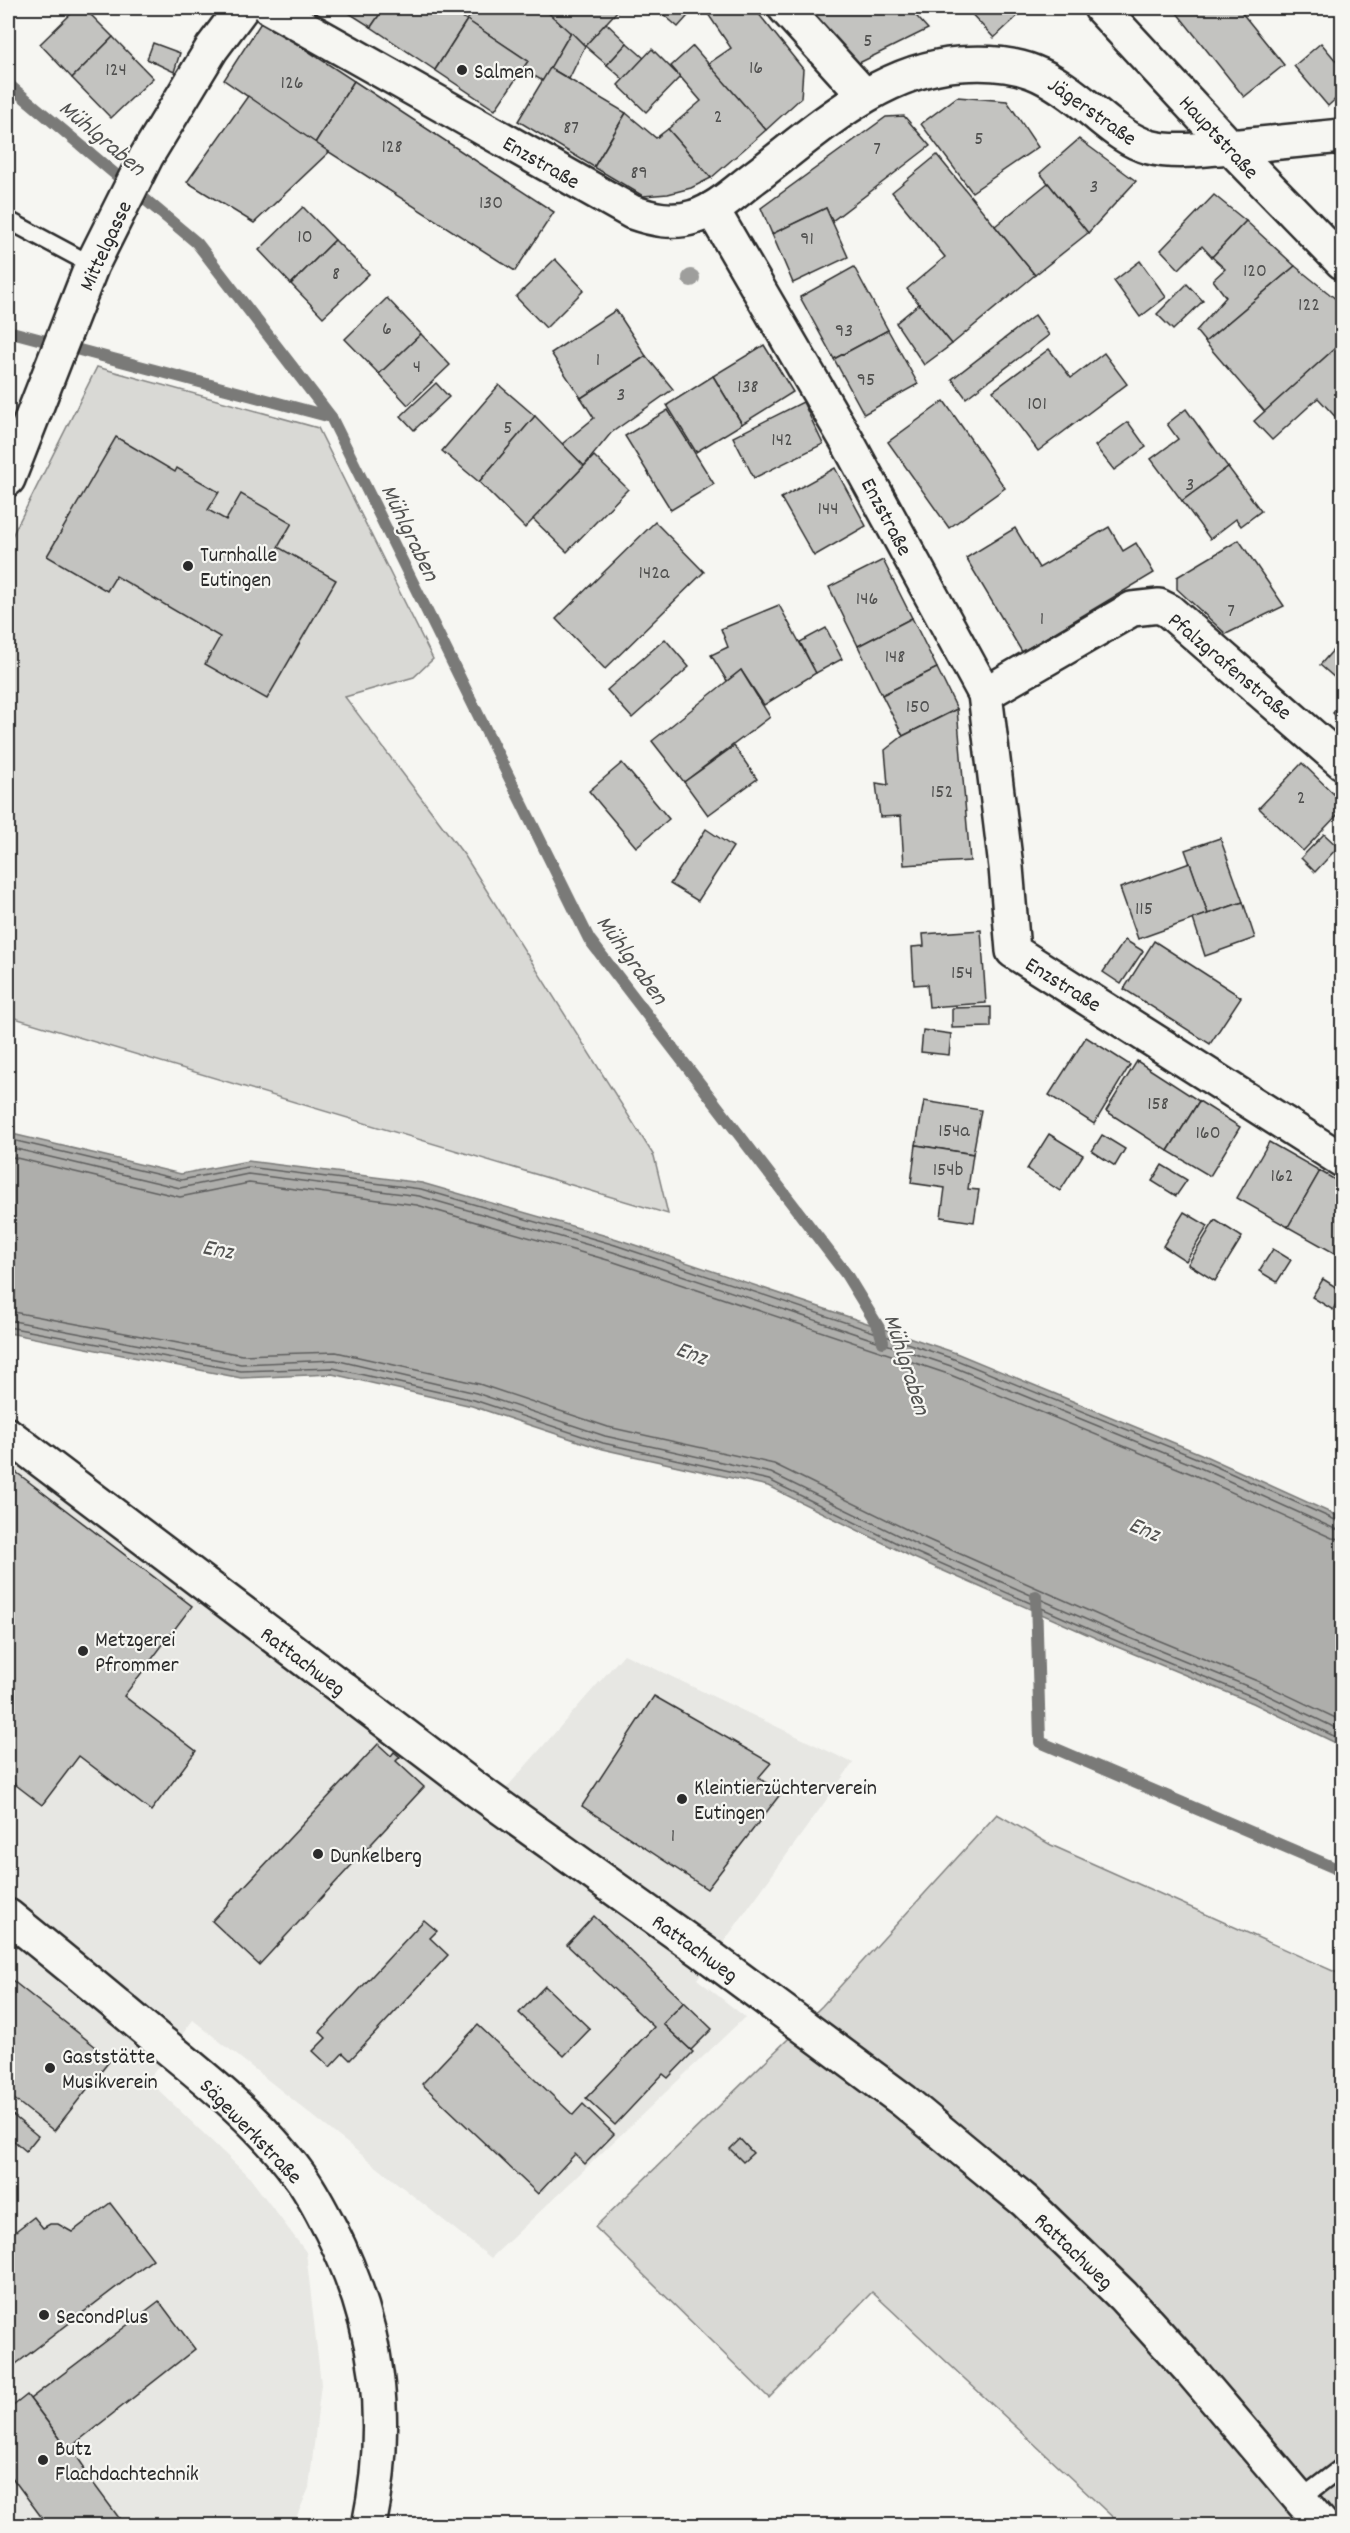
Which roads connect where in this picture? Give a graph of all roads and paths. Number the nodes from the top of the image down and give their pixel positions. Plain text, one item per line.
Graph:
1 (242, 8) edge
2 (270, 8) edge
3 (785, 8) edge
4 (1101, 8) edge
5 (864, 95) junction
6 (1342, 136) edge
7 (1230, 147) junction
8 (712, 209) junction
9 (8, 220) edge
10 (1342, 262) edge
11 (92, 265) junction
12 (17, 429) edge
13 (8, 479) edge
14 (985, 694) junction
15 (1342, 762) edge
16 (1342, 1160) edge
17 (8, 1435) edge
18 (8, 1916) edge
19 (1342, 2467) edge
20 (1300, 2499) junction
21 (369, 2526) edge
22 (1323, 2526) edge

1 - 11 street, Mittelgasse
2 - 8 street, Enzstraße
3 - 5 street
4 - 7 street, Hauptstraße
5 - 7 street, Jägerstraße
5 - 8 street, Jägerstraße
6 - 7 street, Jägerstraße
7 - 10 street, Hauptstraße
8 - 14 street, Enzstraße
9 - 11 lane
11 - 12 street, Mittelgasse
12 - 13 street, Mittelgasse
14 - 15 street, Pfalzgrafenstraße
14 - 16 street, Enzstraße
17 - 20 street, Rattachweg
18 - 21 street, Sägewerkstraße
19 - 20 lane
20 - 22 street, Rattachweg

